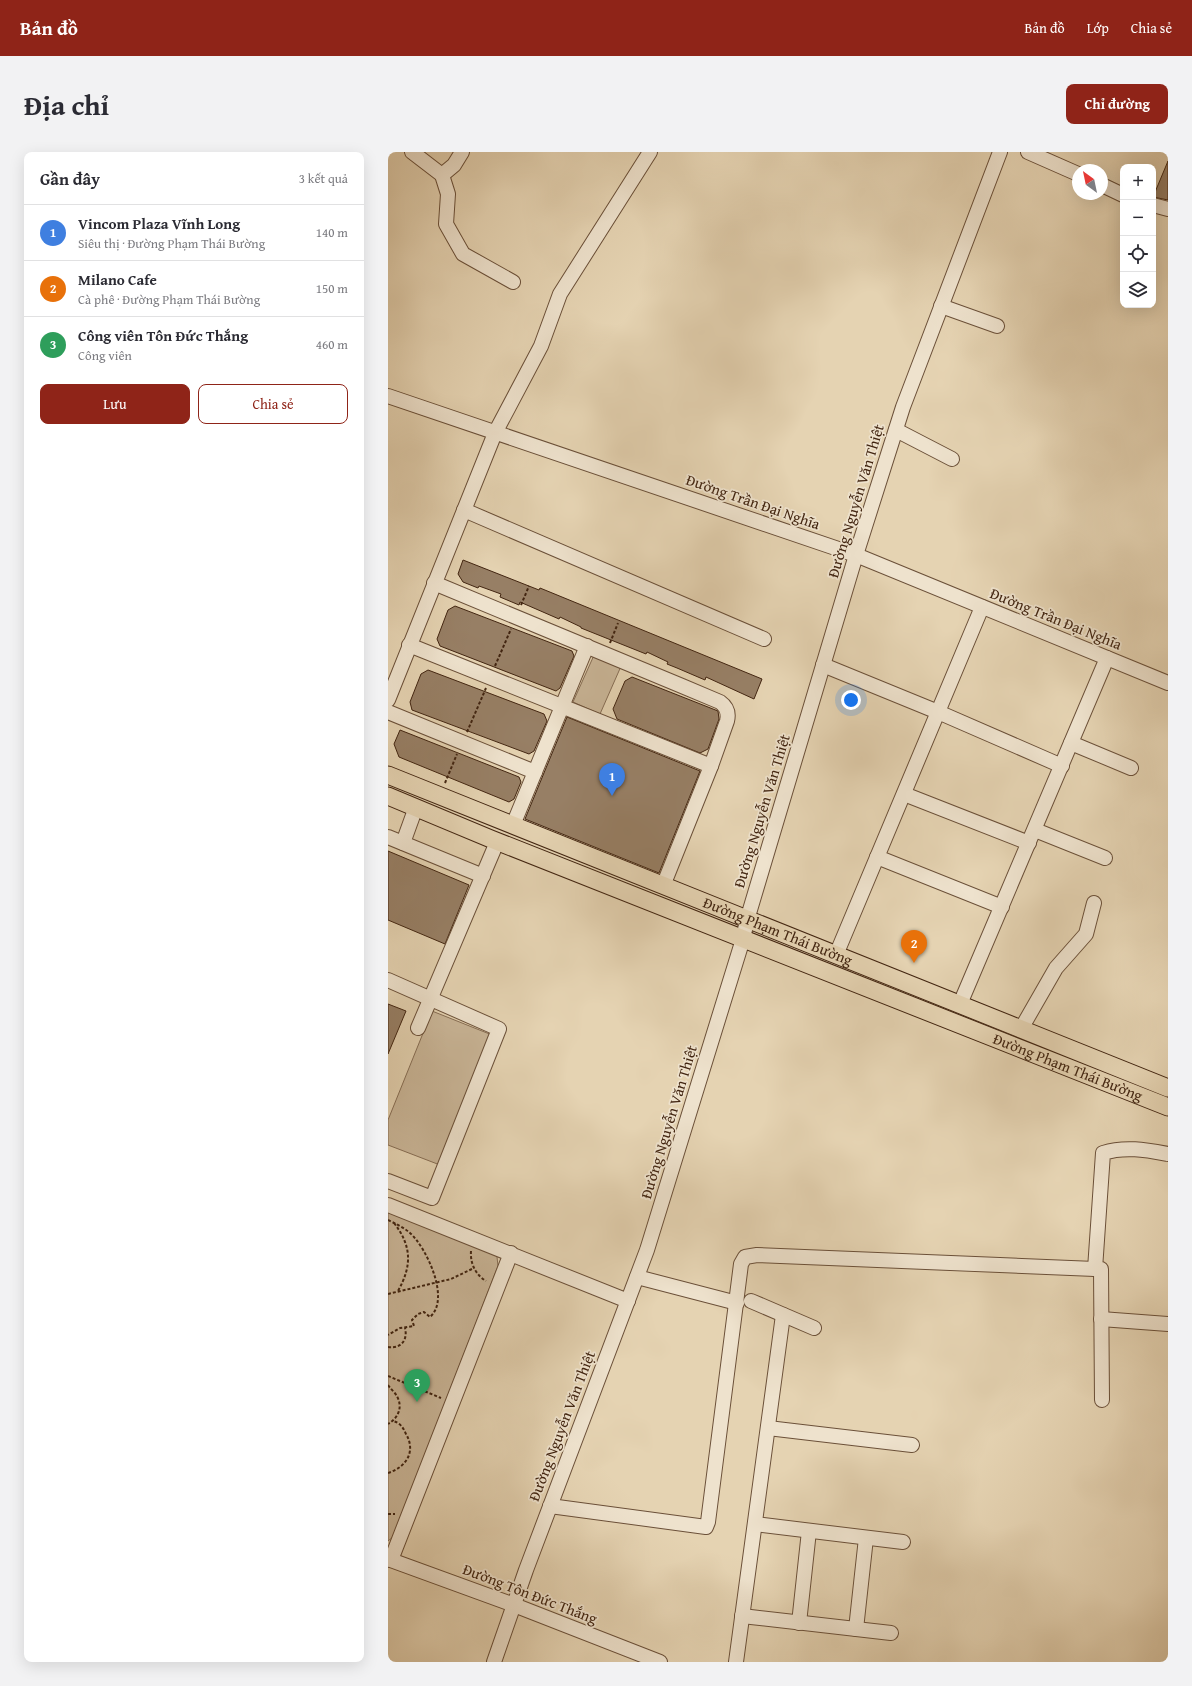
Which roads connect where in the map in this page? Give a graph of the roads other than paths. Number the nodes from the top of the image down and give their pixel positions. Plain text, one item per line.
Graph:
1 (412, 152) edge
2 (462, 152) edge
3 (650, 152) edge
4 (1000, 152) edge
5 (1028, 152) edge
6 (1072, 171) edge
7 (442, 175) junction
8 (1108, 188) edge
9 (1120, 194) edge
10 (1156, 206) edge
11 (1168, 209) edge
12 (514, 282) dead end
13 (941, 306) junction
14 (997, 326) dead end
15 (388, 396) edge
16 (896, 430) junction
17 (495, 433) junction
18 (952, 459) dead end
19 (464, 510) junction
20 (856, 555) junction
21 (434, 583) junction
22 (982, 607) junction
23 (764, 638) dead end
24 (409, 645) junction
25 (587, 646) junction
26 (1107, 658) junction
27 (823, 665) junction
28 (1168, 683) edge
29 (388, 700) edge
30 (562, 706) junction
31 (388, 712) edge
32 (938, 712) junction
33 (1071, 743) junction
34 (711, 766) junction
35 (1062, 766) junction
36 (1131, 768) dead end
37 (535, 772) junction
38 (388, 775) edge
39 (422, 789) junction
40 (904, 794) junction
41 (388, 796) edge
42 (416, 807) junction
43 (512, 825) junction
44 (1034, 830) junction
45 (388, 837) edge
46 (498, 842) junction
47 (403, 843) junction
48 (1029, 843) junction
49 (877, 857) junction
50 (1105, 858) dead end
51 (483, 876) junction
52 (663, 886) junction
53 (1094, 903) dead end
54 (1002, 907) junction
55 (747, 920) junction
56 (743, 939) junction
57 (836, 955) junction
58 (388, 980) edge
59 (430, 999) junction
60 (960, 1004) junction
61 (952, 1022) junction
62 (418, 1028) dead end
63 (1021, 1029) junction
64 (1168, 1088) edge
65 (1168, 1108) edge
66 (1168, 1154) edge
67 (388, 1181) edge
68 (388, 1205) edge
69 (511, 1253) junction
70 (1095, 1269) junction
71 (637, 1277) junction
72 (628, 1301) junction
73 (751, 1301) dead end
74 (737, 1303) junction
75 (783, 1315) junction
76 (1101, 1319) junction
77 (1168, 1324) edge
78 (814, 1328) dead end
79 (1102, 1400) dead end
80 (768, 1428) junction
81 (912, 1445) dead end
82 (550, 1506) junction
83 (755, 1524) junction
84 (808, 1530) junction
85 (866, 1538) junction
86 (903, 1542) dead end
87 (389, 1559) edge
88 (514, 1605) junction
89 (742, 1616) junction
90 (799, 1622) junction
91 (856, 1629) junction
92 (891, 1633) dead end
93 (494, 1662) edge
94 (660, 1662) edge
95 (736, 1662) edge

1 - 7 street
2 - 7 street
3 - 17 street
4 - 13 street, Đường Nguyễn Văn Thiệt
5 - 6 street
7 - 12 street
8 - 9 street
10 - 11 street
13 - 14 street
13 - 16 street, Đường Nguyễn Văn Thiệt
15 - 17 street, Đường Trần Đại Nghĩa
16 - 18 street
16 - 20 street, Đường Nguyễn Văn Thiệt
17 - 19 street
17 - 20 street, Đường Trần Đại Nghĩa
19 - 21 street
19 - 23 street
20 - 22 street, Đường Trần Đại Nghĩa
20 - 27 street, Đường Nguyễn Văn Thiệt
21 - 24 street
21 - 25 street
22 - 26 street, Đường Trần Đại Nghĩa
22 - 32 street
24 - 29 street
24 - 30 street
25 - 30 street
25 - 34 street
26 - 28 street, Đường Trần Đại Nghĩa
26 - 33 street
27 - 32 street
27 - 55 street, Đường Nguyễn Văn Thiệt
30 - 34 street
30 - 37 street
31 - 37 street
32 - 35 street
32 - 40 street
33 - 35 street
33 - 36 street
34 - 52 street
35 - 44 street
37 - 43 street
38 - 39 main road, Đường Phạm Thái Bường
39 - 42 main road
39 - 43 main road, Đường Phạm Thái Bường
40 - 48 street
40 - 49 street
41 - 42 main road, Đường Phạm Thái Bường
42 - 46 main road, Đường Phạm Thái Bường
42 - 47 street
43 - 52 main road, Đường Phạm Thái Bường
44 - 48 street
44 - 50 street
45 - 47 street
46 - 51 street
46 - 56 main road, Đường Phạm Thái Bường
47 - 51 street
48 - 54 street
49 - 54 street
49 - 57 street
51 - 59 street
52 - 55 main road, Đường Phạm Thái Bường
53 - 63 street
54 - 60 street
55 - 56 street, Đường Nguyễn Văn Thiệt
55 - 57 main road, Đường Phạm Thái Bường
56 - 61 main road, Đường Phạm Thái Bường
56 - 71 street, Đường Nguyễn Văn Thiệt
57 - 60 main road, Đường Phạm Thái Bường
58 - 59 street
59 - 62 street
59 - 67 street
60 - 61 main road
60 - 63 main road, Đường Phạm Thái Bường
61 - 65 main road, Đường Phạm Thái Bường
63 - 64 main road, Đường Phạm Thái Bường
66 - 70 street
68 - 69 street
69 - 72 street
69 - 87 street
70 - 74 street
70 - 76 street
71 - 72 street, Đường Nguyễn Văn Thiệt
71 - 74 street
72 - 82 street, Đường Nguyễn Văn Thiệt
73 - 75 street
74 - 82 street
75 - 78 street
75 - 80 street
76 - 77 street
76 - 79 street
80 - 81 street
80 - 83 street
82 - 88 street, Đường Nguyễn Văn Thiệt
83 - 84 street
83 - 89 street
84 - 85 street
84 - 90 street
85 - 86 street
85 - 91 street
87 - 88 street, Đường Tôn Đức Thắng
88 - 93 street, Đường Nguyễn Văn Thiệt
88 - 94 street, Đường Tôn Đức Thắng
89 - 90 street
89 - 95 street
90 - 91 street
91 - 92 street

